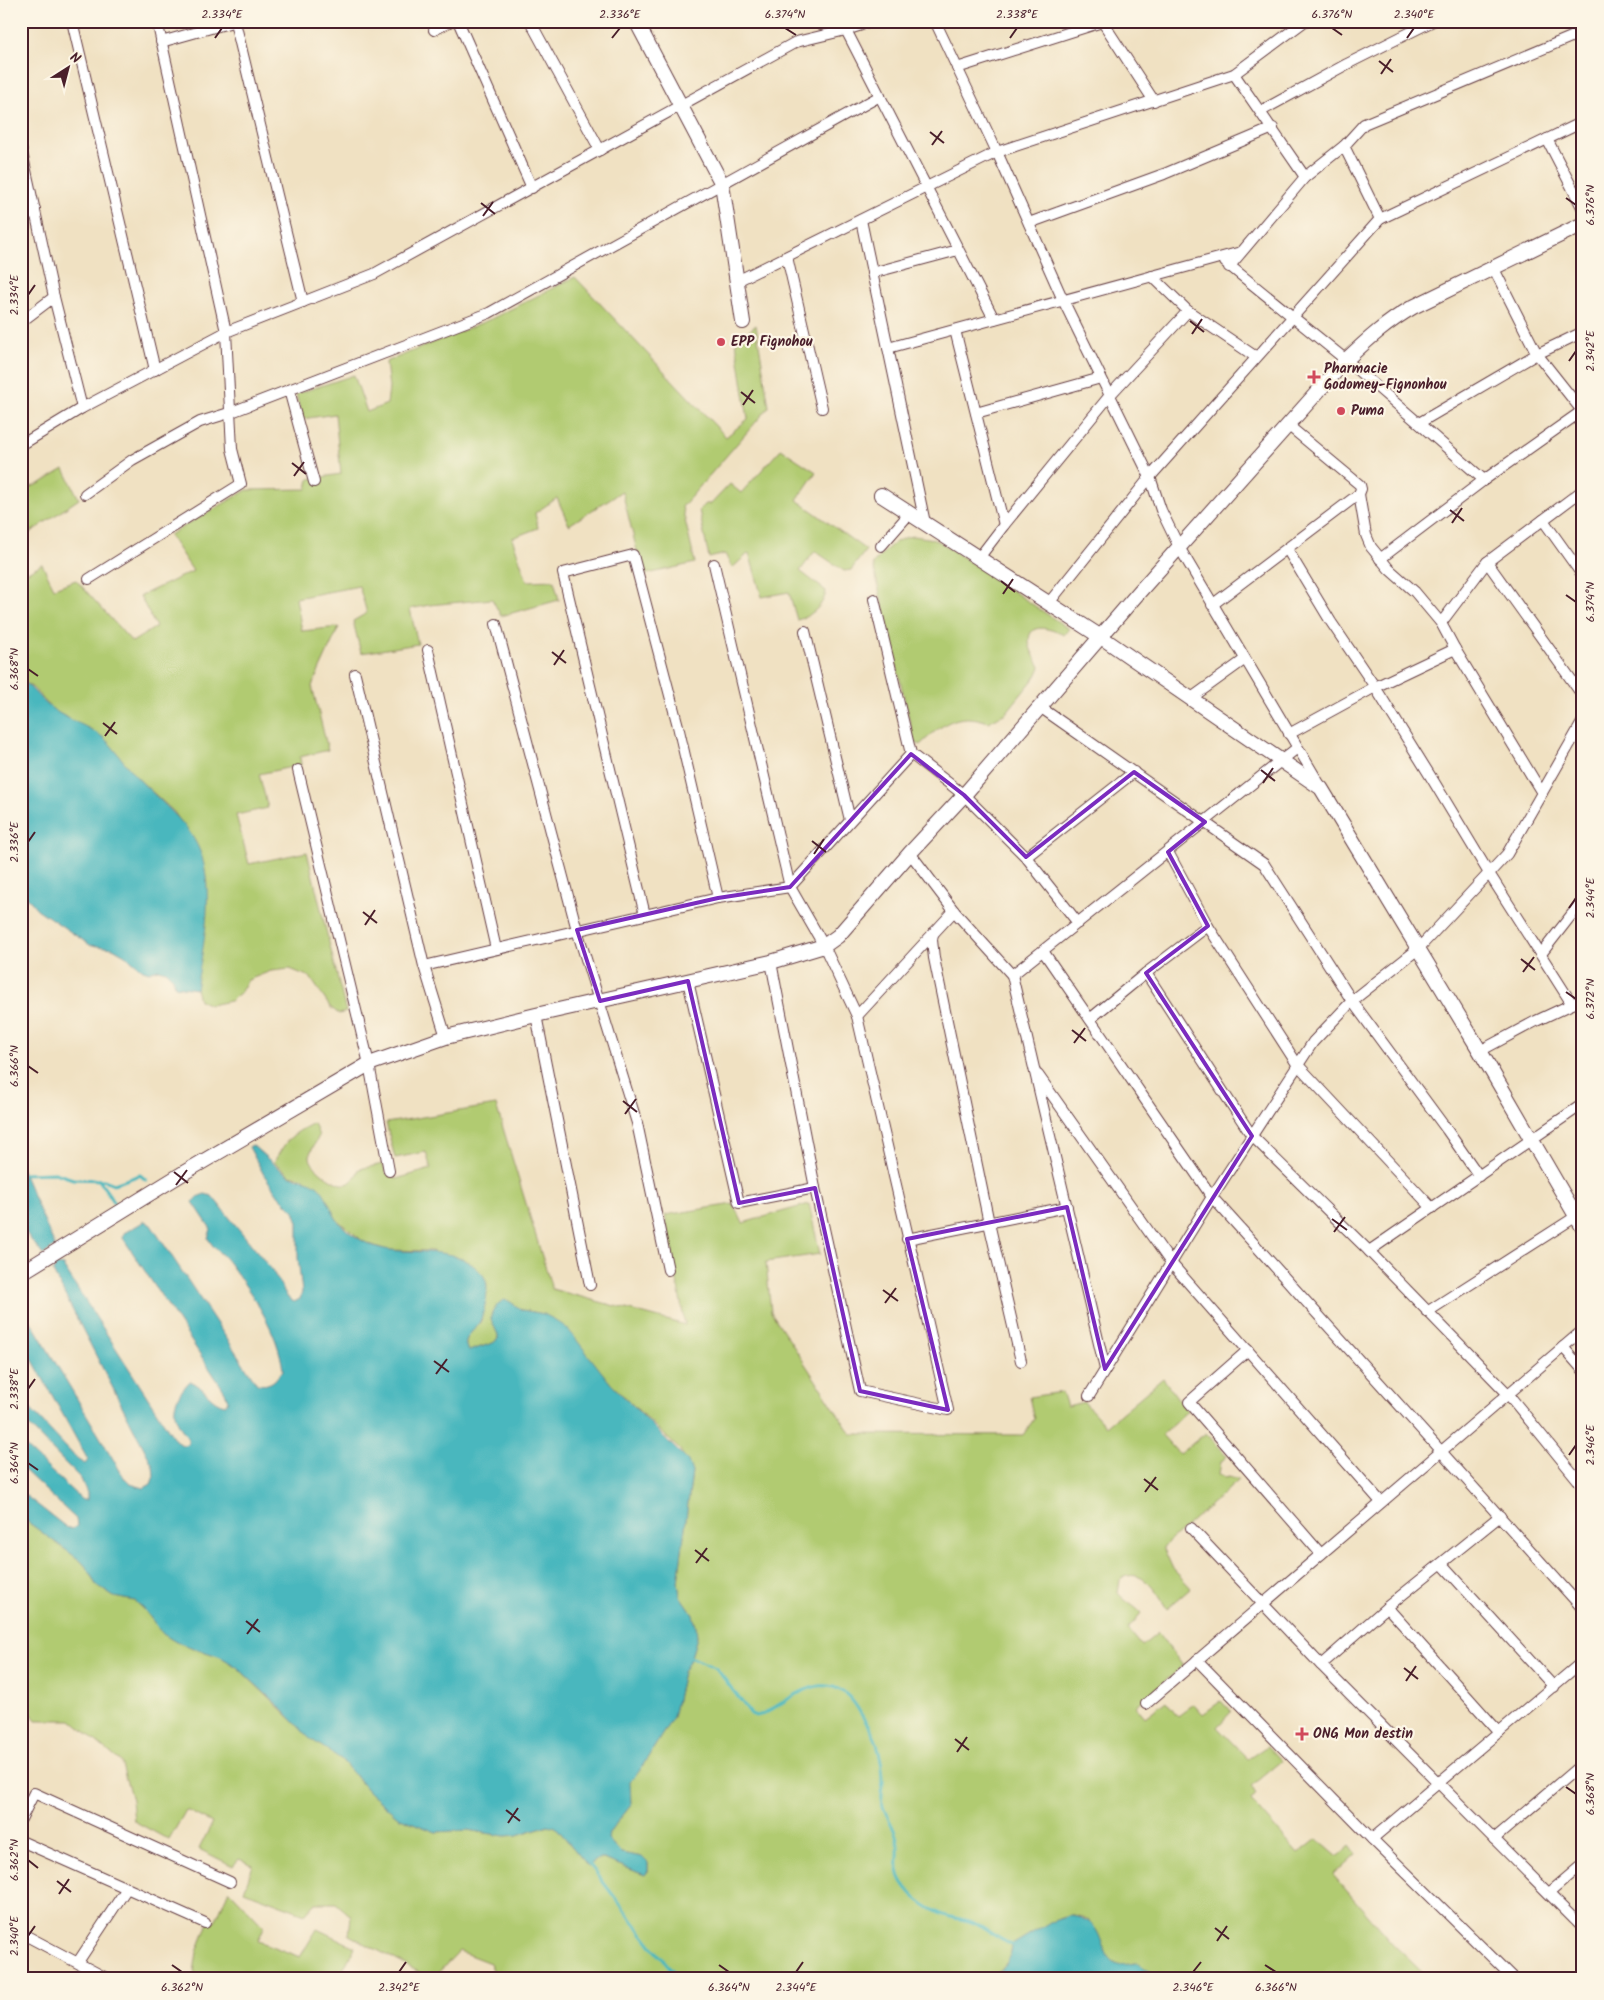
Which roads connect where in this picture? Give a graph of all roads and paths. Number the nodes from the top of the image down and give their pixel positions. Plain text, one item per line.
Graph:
1 (72, 21) edge
2 (157, 21) edge
3 (235, 21) edge
4 (451, 21) edge
5 (458, 21) edge
6 (530, 21) edge
7 (636, 21) edge
8 (874, 21) edge
9 (935, 21) edge
10 (1305, 21) edge
11 (1433, 21) edge
12 (1102, 22) edge
13 (434, 30) dead end
14 (846, 30) junction
15 (1583, 32) edge
16 (161, 42) junction
17 (957, 68) junction
18 (1234, 74) junction
19 (880, 96) junction
20 (1154, 100) junction
21 (680, 106) junction
22 (1261, 111) junction
23 (1583, 122) edge
24 (1273, 128) junction
25 (1547, 139) junction
26 (1344, 146) junction
27 (21, 148) edge
28 (600, 150) junction
29 (997, 152) junction
30 (1305, 177) junction
31 (722, 184) junction
32 (532, 188) junction
33 (926, 188) junction
34 (35, 209) junction
35 (1583, 209) edge
36 (1380, 219) junction
37 (21, 220) edge
38 (861, 220) junction
39 (1029, 223) junction
40 (1583, 224) edge
41 (958, 250) junction
42 (1241, 252) junction
43 (787, 257) junction
44 (1220, 258) junction
45 (1229, 266) junction
46 (1494, 267) junction
47 (872, 273) junction
48 (1152, 276) junction
49 (737, 281) junction
50 (54, 296) junction
51 (1063, 300) junction
52 (303, 302) junction
53 (1188, 311) junction
54 (1291, 316) junction
55 (994, 319) junction
56 (21, 322) edge
57 (743, 322) dead end
58 (955, 330) junction
59 (226, 332) junction
60 (1583, 332) edge
61 (888, 348) junction
62 (1538, 354) junction
63 (1256, 358) junction
64 (1346, 360) junction
65 (155, 370) junction
66 (1101, 378) junction
67 (289, 390) junction
68 (1111, 394) junction
69 (82, 408) junction
70 (822, 408) dead end
71 (1582, 412) edge
72 (229, 413) junction
73 (976, 413) junction
74 (1419, 423) junction
75 (1289, 426) junction
76 (21, 445) edge
77 (1150, 477) junction
78 (1484, 480) junction
79 (314, 482) dead end
80 (1583, 490) edge
81 (86, 494) dead end
82 (1359, 494) junction
83 (882, 495) dead end
84 (910, 513) junction
85 (1543, 520) junction
86 (925, 523) junction
87 (1004, 525) junction
88 (881, 546) dead end
89 (1179, 547) junction
90 (1287, 549) junction
91 (978, 559) junction
92 (1380, 559) junction
93 (1487, 562) junction
94 (714, 564) dead end
95 (1583, 576) edge
96 (89, 579) dead end
97 (874, 599) dead end
98 (1048, 604) junction
99 (1212, 604) junction
100 (1441, 623) junction
101 (496, 624) dead end
102 (805, 631) dead end
103 (1101, 637) junction
104 (1455, 649) junction
105 (428, 650) dead end
106 (1244, 660) junction
107 (355, 674) dead end
108 (1375, 687) junction
109 (1583, 696) edge
110 (1190, 699) junction
111 (1040, 707) junction
112 (1583, 721) edge
113 (1289, 734) junction
114 (1297, 748) junction
115 (911, 754) junction
116 (1281, 762) junction
117 (298, 770) dead end
118 (1134, 772) junction
119 (1321, 788) junction
120 (1542, 793) junction
121 (964, 796) junction
122 (850, 820) junction
123 (1205, 822) junction
124 (1168, 852) junction
125 (910, 853) junction
126 (1026, 858) junction
127 (1490, 875) junction
128 (790, 886) junction
129 (718, 898) junction
130 (1583, 900) edge
131 (954, 910) junction
132 (645, 915) junction
133 (1078, 923) junction
134 (1208, 926) junction
135 (577, 930) junction
136 (933, 933) junction
137 (824, 946) junction
138 (1418, 948) junction
139 (496, 949) junction
140 (1043, 950) junction
141 (1541, 954) junction
142 (771, 962) junction
143 (424, 966) junction
144 (1146, 973) junction
145 (1012, 975) junction
146 (688, 981) junction
147 (1583, 999) edge
148 (600, 1001) junction
149 (1352, 1001) junction
150 (1572, 1004) junction
151 (536, 1014) junction
152 (857, 1016) junction
153 (1090, 1019) junction
154 (446, 1037) junction
155 (1480, 1051) junction
156 (369, 1064) junction
157 (1297, 1064) junction
158 (1034, 1070) junction
159 (1583, 1104) edge
160 (1252, 1136) junction
161 (1532, 1140) junction
162 (389, 1171) dead end
163 (1479, 1176) junction
164 (815, 1188) junction
165 (1212, 1197) junction
166 (1067, 1207) junction
167 (1432, 1208) junction
168 (1580, 1219) edge
169 (988, 1223) junction
170 (907, 1239) junction
171 (1369, 1251) junction
172 (1171, 1263) junction
173 (668, 1270) dead end
174 (21, 1273) edge
175 (590, 1285) dead end
176 (1428, 1312) junction
177 (1583, 1330) edge
178 (1563, 1347) junction
179 (1248, 1350) junction
180 (1021, 1361) dead end
181 (1105, 1369) junction
182 (1583, 1370) edge
183 (1508, 1394) junction
184 (1089, 1396) dead end
185 (1441, 1451) junction
186 (1583, 1486) edge
187 (1381, 1502) junction
188 (1500, 1516) junction
189 (1191, 1528) dead end
190 (1321, 1554) junction
191 (1442, 1564) junction
192 (1262, 1604) junction
193 (1387, 1607) junction
194 (1583, 1609) edge
195 (1197, 1660) junction
196 (1583, 1661) edge
197 (1321, 1665) junction
198 (1554, 1686) junction
199 (1146, 1704) dead end
200 (1499, 1732) junction
201 (1583, 1763) edge
202 (1440, 1783) junction
203 (21, 1819) edge
204 (1494, 1838) junction
205 (1372, 1839) junction
206 (21, 1841) edge
207 (1583, 1864) edge
208 (230, 1882) dead end
209 (127, 1888) junction
210 (1549, 1893) junction
211 (205, 1923) dead end
212 (1583, 1928) edge
213 (21, 1933) edge
214 (78, 1962) junction
215 (108, 1979) edge
216 (1514, 1979) edge

1 - 65 street
2 - 16 street
3 - 16 street
3 - 52 street
4 - 13 street
5 - 32 street
6 - 28 street
7 - 21 street
8 - 14 street
9 - 17 street
10 - 18 street
11 - 22 street
12 - 17 street
12 - 20 street
14 - 19 street
14 - 21 street
15 - 26 street
16 - 59 street
17 - 29 street
18 - 20 street
18 - 22 street
19 - 31 street
19 - 33 street
20 - 29 street
21 - 28 street
21 - 31 street
22 - 24 street
23 - 25 street
24 - 30 street
24 - 39 street
25 - 35 street
25 - 36 street
26 - 30 street
26 - 36 street
27 - 34 street
28 - 32 street
29 - 33 street
29 - 39 street
30 - 42 street
31 - 49 street
31 - 67 street
32 - 52 street
33 - 38 street
33 - 41 street
34 - 37 street
34 - 50 street
36 - 54 street
38 - 43 street
38 - 47 street
39 - 51 street
40 - 46 street
41 - 47 street
41 - 55 street
42 - 44 street
42 - 45 street
43 - 49 street
43 - 70 street
44 - 45 street
44 - 48 street
45 - 54 street
46 - 62 street
46 - 64 street
47 - 61 street
48 - 51 street
48 - 53 street
49 - 57 street
50 - 56 street
50 - 69 street
51 - 55 street
51 - 66 street
52 - 59 street
53 - 63 street
53 - 68 street
54 - 63 street
54 - 64 street
55 - 58 street
58 - 61 street
58 - 73 street
59 - 65 street
59 - 72 street
60 - 62 street
61 - 86 street
62 - 71 street
62 - 74 street
63 - 77 street
64 - 74 street
64 - 75 street
65 - 69 street
66 - 68 street
66 - 73 street
67 - 72 street
67 - 79 street
68 - 77 street
68 - 87 street
69 - 76 street
71 - 78 street
72 - 81 street
72 - 96 street
73 - 87 street
74 - 78 street
75 - 82 street
75 - 89 street
77 - 89 street
77 - 98 street
78 - 92 street
80 - 85 street
82 - 90 street
82 - 92 street
83 - 84 street
84 - 86 street
84 - 88 street
85 - 93 street
85 - 95 street
86 - 91 street
87 - 91 street
89 - 99 street
89 - 103 street
90 - 99 street
90 - 108 street
91 - 98 street
92 - 100 street
93 - 100 street
93 - 109 street
94 - 128 street
97 - 115 street
98 - 103 street
99 - 106 street
100 - 104 street
101 - 135 street
102 - 122 street
103 - 110 street
103 - 111 street
104 - 108 street
104 - 120 street
105 - 139 street
106 - 110 street
106 - 113 street
107 - 143 street
108 - 113 street
108 - 127 street
110 - 116 street
111 - 118 street
111 - 121 street
112 - 120 street
113 - 114 street
114 - 116 street
114 - 119 street
115 - 121 street
115 - 122 street
116 - 119 street
116 - 123 street
117 - 156 street
118 - 123 street
118 - 126 street
119 - 138 street
120 - 127 street
121 - 125 street
121 - 126 street
122 - 128 street
123 - 124 street
123 - 149 street
124 - 133 street
124 - 134 street
125 - 131 street
125 - 137 street
126 - 133 street
127 - 138 street
127 - 141 street
128 - 129 street
128 - 137 street
129 - 132 street
129 - 132 street
130 - 141 street
131 - 136 street
131 - 145 street
132 - 135 street
133 - 140 street
134 - 144 street
134 - 157 street
135 - 139 street
135 - 148 street
136 - 152 street
136 - 169 street
137 - 142 street
137 - 152 street
138 - 149 street
138 - 155 street
139 - 143 street
140 - 145 street
140 - 153 street
141 - 150 street
142 - 146 street
142 - 164 street
143 - 154 street
144 - 153 street
144 - 160 street
145 - 158 street
146 - 148 street
146 - 164 street
147 - 150 street
148 - 151 street
148 - 173 street
149 - 157 street
149 - 163 street
150 - 155 street
151 - 154 street
151 - 175 street
152 - 170 street
153 - 165 street
154 - 156 street
155 - 161 street
156 - 162 street
156 - 174 street
157 - 160 street
157 - 167 street
158 - 166 street
158 - 172 street
159 - 161 street
160 - 165 street
160 - 171 street
161 - 163 street
161 - 168 street
163 - 167 street
164 - 170 street
165 - 172 street
165 - 185 street
166 - 169 street
166 - 181 street
167 - 171 street
168 - 176 street
169 - 170 street
169 - 180 street
171 - 176 street
172 - 179 street
172 - 181 street
176 - 183 street
177 - 178 street
178 - 182 street
178 - 183 street
179 - 187 street
179 - 190 street
181 - 184 street
183 - 185 street
183 - 186 street
185 - 187 street
185 - 188 street
187 - 190 street
188 - 191 street
188 - 194 street
189 - 192 street
190 - 192 street
191 - 193 street
191 - 198 street
192 - 195 street
192 - 197 street
193 - 197 street
193 - 200 street
195 - 199 street
195 - 205 street
196 - 198 street
197 - 202 street
198 - 200 street
200 - 202 street
201 - 204 street
202 - 204 street
202 - 205 street
203 - 208 street
204 - 210 street
205 - 216 street
206 - 209 street
207 - 210 street
209 - 211 street
209 - 214 street
210 - 212 street
213 - 214 street
214 - 215 street

